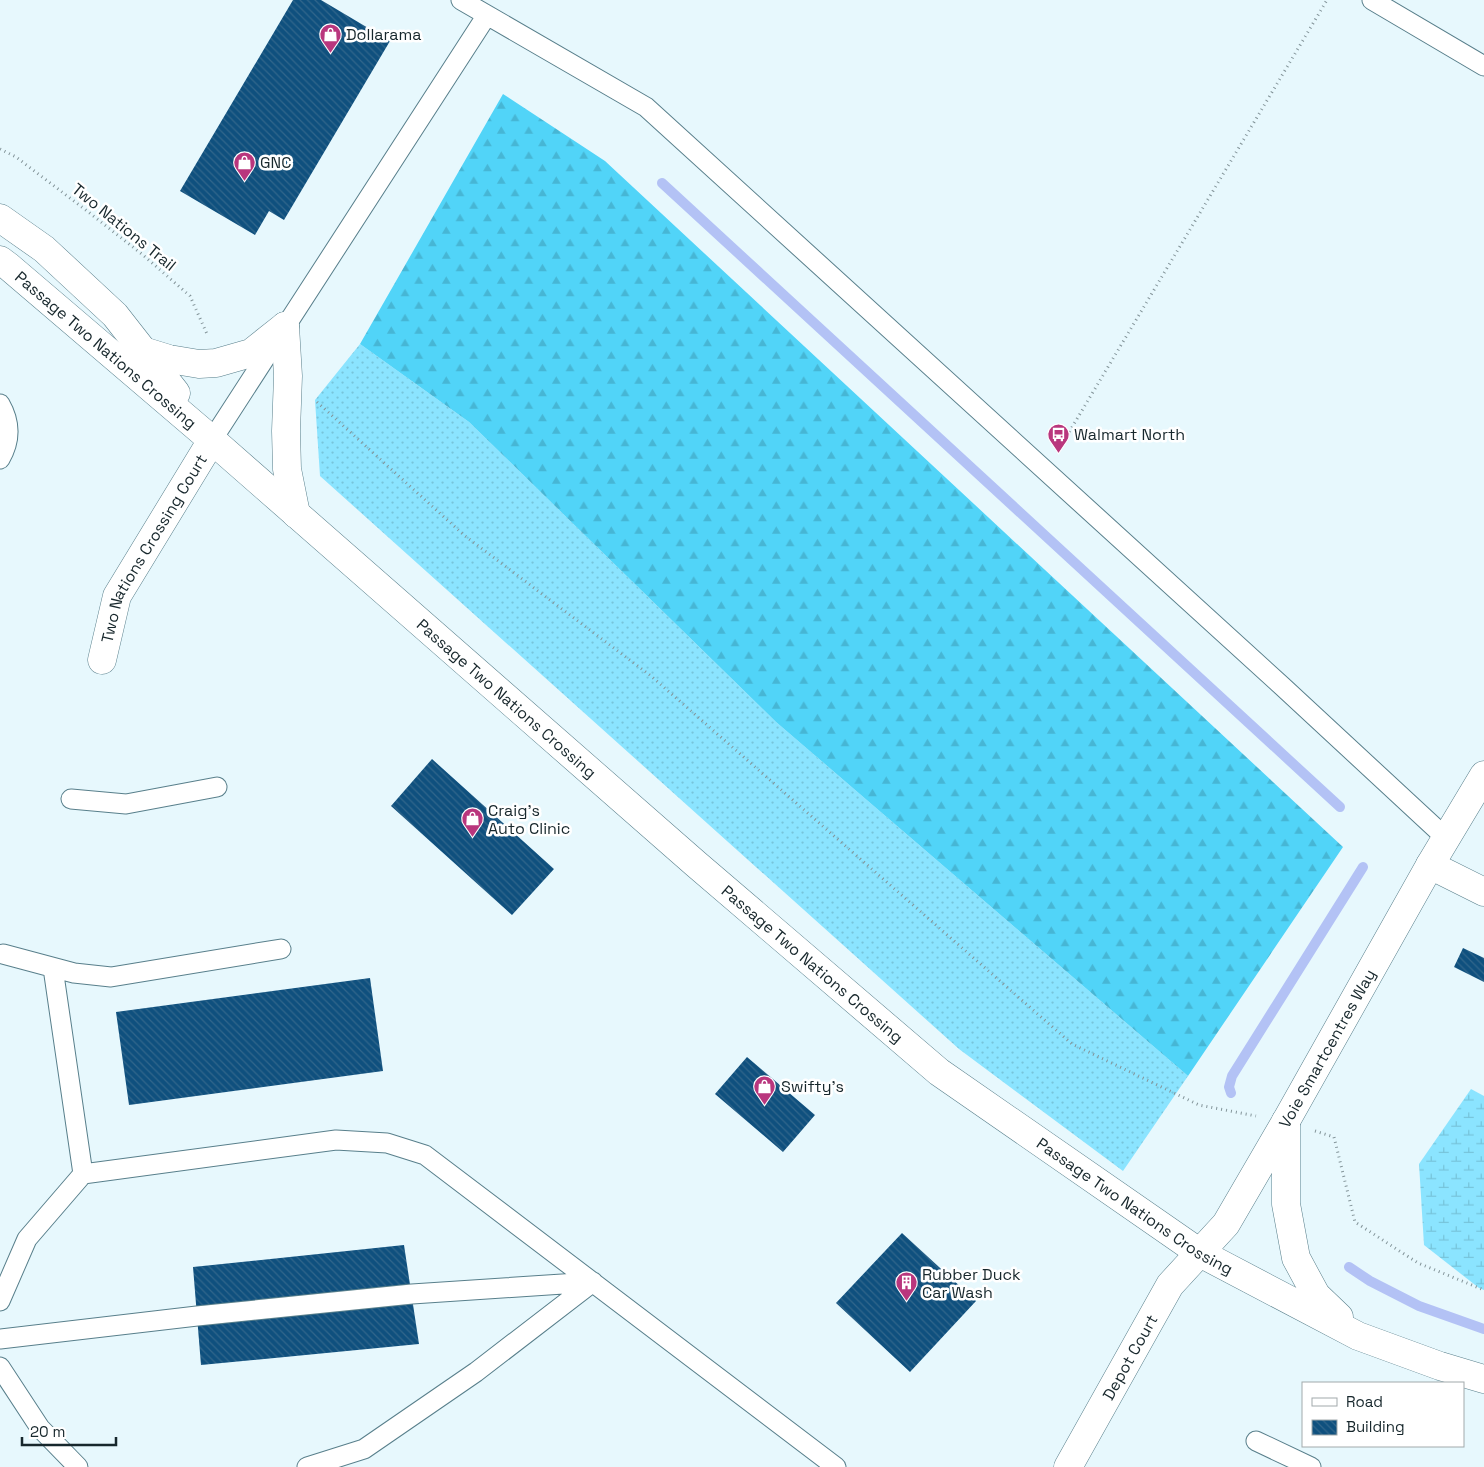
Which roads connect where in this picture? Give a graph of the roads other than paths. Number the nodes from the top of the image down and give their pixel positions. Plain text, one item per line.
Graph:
1 (461, 0) edge
2 (1372, 0) edge
3 (487, 15) junction
4 (1484, 66) edge
5 (0, 218) edge
6 (0, 260) edge
7 (285, 326) junction
8 (143, 351) junction
9 (0, 404) edge
10 (212, 440) junction
11 (0, 459) edge
12 (296, 514) junction
13 (102, 660) dead end
14 (1484, 774) edge
15 (217, 787) dead end
16 (71, 799) dead end
17 (1446, 838) junction
18 (1430, 865) junction
19 (1484, 892) edge
20 (281, 949) dead end
21 (3, 954) dead end
22 (53, 968) junction
23 (1286, 1121) junction
24 (83, 1174) junction
25 (1200, 1252) junction
26 (5, 1275) edge
27 (593, 1282) junction
28 (0, 1301) edge
29 (1358, 1336) junction
30 (0, 1339) edge
31 (0, 1367) edge
32 (1484, 1380) edge
33 (1256, 1441) dead end
34 (78, 1467) edge
35 (307, 1467) edge
36 (836, 1467) edge
37 (1068, 1467) edge
38 (1312, 1467) edge

1 - 3 lane
2 - 4 lane
3 - 7 lane
3 - 17 lane
5 - 8 main road, Passage Two Nations Crossing
6 - 10 main road, Passage Two Nations Crossing
7 - 8 main road
7 - 10 lane
7 - 12 main road
8 - 10 main road, Passage Two Nations Crossing
9 - 11 lane
10 - 12 main road, Passage Two Nations Crossing
10 - 13 main road, Two Nations Crossing Court
12 - 25 main road, Passage Two Nations Crossing
14 - 17 main road
15 - 16 lane
17 - 18 main road, Voie Smartcentres Way
18 - 19 main road
18 - 23 main road, Voie Smartcentres Way
20 - 22 lane
21 - 22 lane
22 - 24 lane
23 - 25 main road, Voie Smartcentres Way
23 - 29 main road
24 - 26 lane
24 - 27 lane
25 - 29 main road, Passage Two Nations Crossing
25 - 37 main road, Depot Court
26 - 28 lane
27 - 30 lane
27 - 35 lane
27 - 36 lane
29 - 32 main road, Passage Two Nations Crossing
31 - 34 lane
33 - 38 lane

